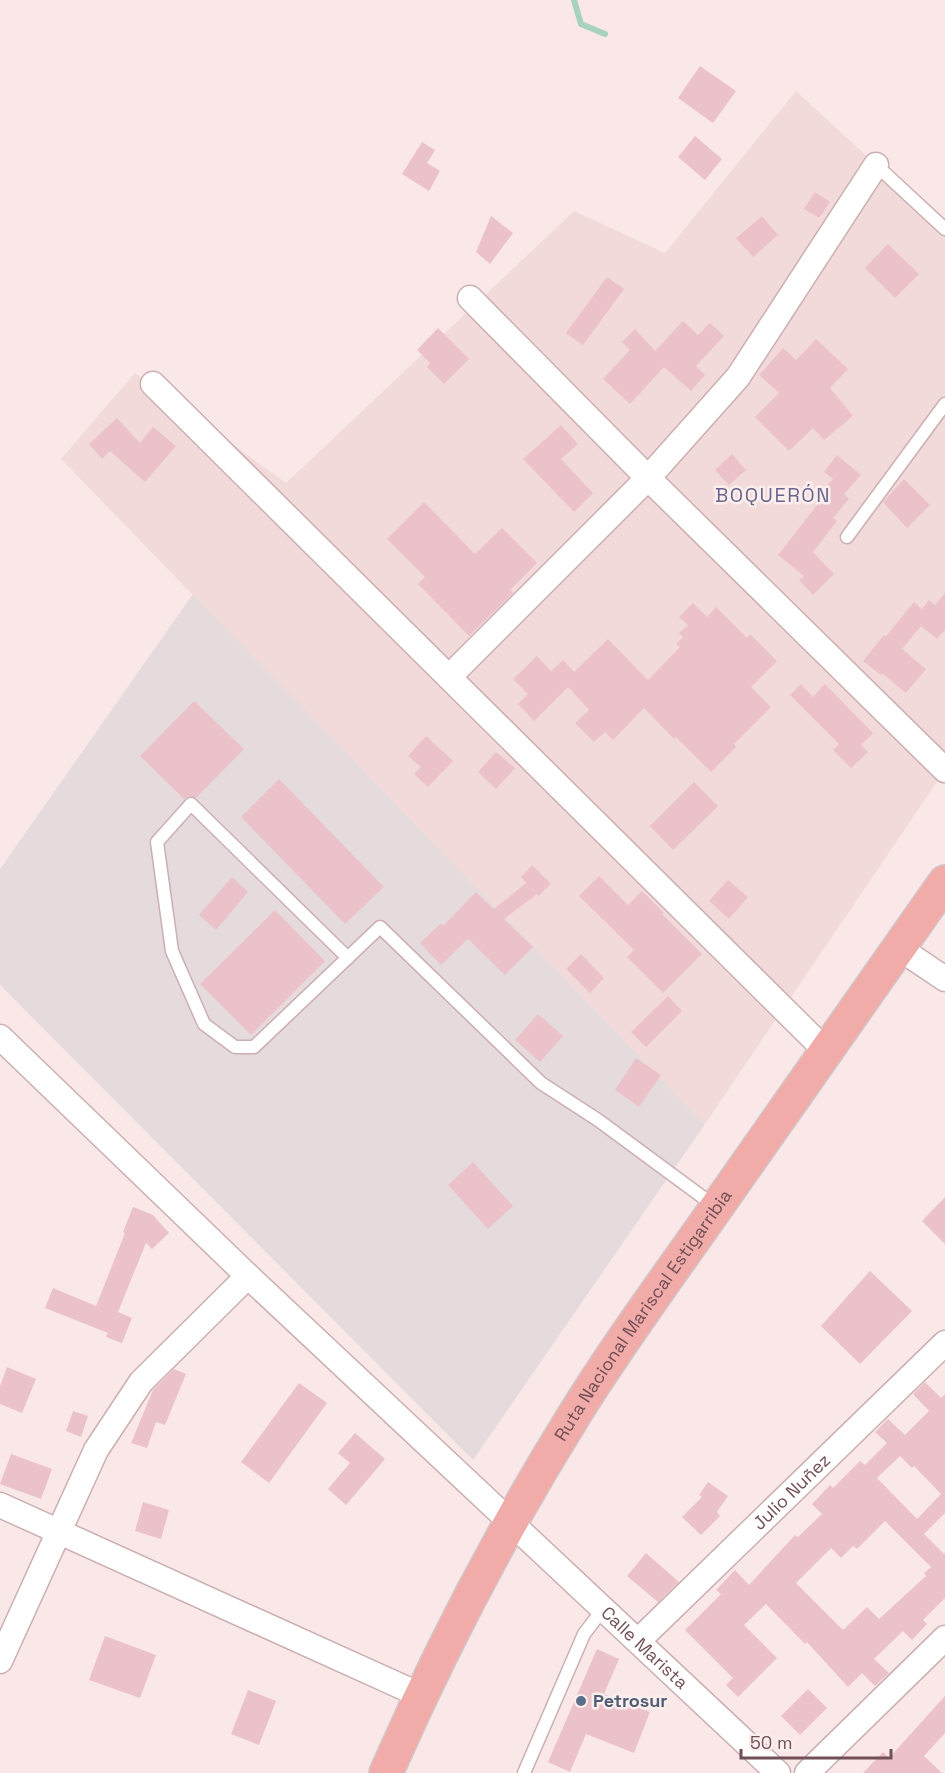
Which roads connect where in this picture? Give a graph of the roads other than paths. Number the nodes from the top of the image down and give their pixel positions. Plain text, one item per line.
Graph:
1 (876, 165) joint
2 (945, 230) edge
3 (470, 298) dead end
4 (153, 384) dead end
5 (945, 404) edge
6 (648, 478) junction
7 (847, 537) dead end
8 (449, 677) junction
9 (945, 770) edge
10 (945, 882) edge
11 (899, 948) junction
12 (348, 958) junction
13 (945, 979) edge
14 (0, 1037) edge
15 (826, 1051) junction
16 (717, 1208) junction
17 (248, 1276) junction
18 (945, 1343) edge
19 (0, 1504) edge
20 (510, 1523) junction
21 (58, 1531) junction
22 (603, 1609) junction
23 (945, 1638) edge
24 (638, 1641) junction
25 (0, 1661) edge
26 (420, 1695) junction
27 (386, 1773) edge
28 (524, 1773) edge
29 (777, 1773) edge
30 (807, 1773) edge

1 - 2 lane
1 - 6 street
3 - 6 street
4 - 8 street
5 - 7 lane
6 - 8 street
6 - 9 street
8 - 15 street
10 - 11 main road, Ruta Nacional Mariscal Estigarribia
11 - 13 street
11 - 15 main road, Ruta Nacional Mariscal Estigarribia
12 - 12 lane
12 - 16 lane
14 - 17 street, Calle Marista
15 - 16 main road, Ruta Nacional Mariscal Estigarribia
16 - 20 main road, Ruta Nacional Mariscal Estigarribia
17 - 20 street, Calle Marista
17 - 21 street
18 - 24 street, Julio Nuñez
19 - 21 street
20 - 22 street, Calle Marista
20 - 26 main road, Ruta Nacional Mariscal Estigarribia
21 - 25 street
21 - 26 street
22 - 24 street, Calle Marista
22 - 28 lane
23 - 30 street
24 - 29 street, Calle Marista
26 - 27 main road, Ruta Nacional Mariscal Estigarribia

